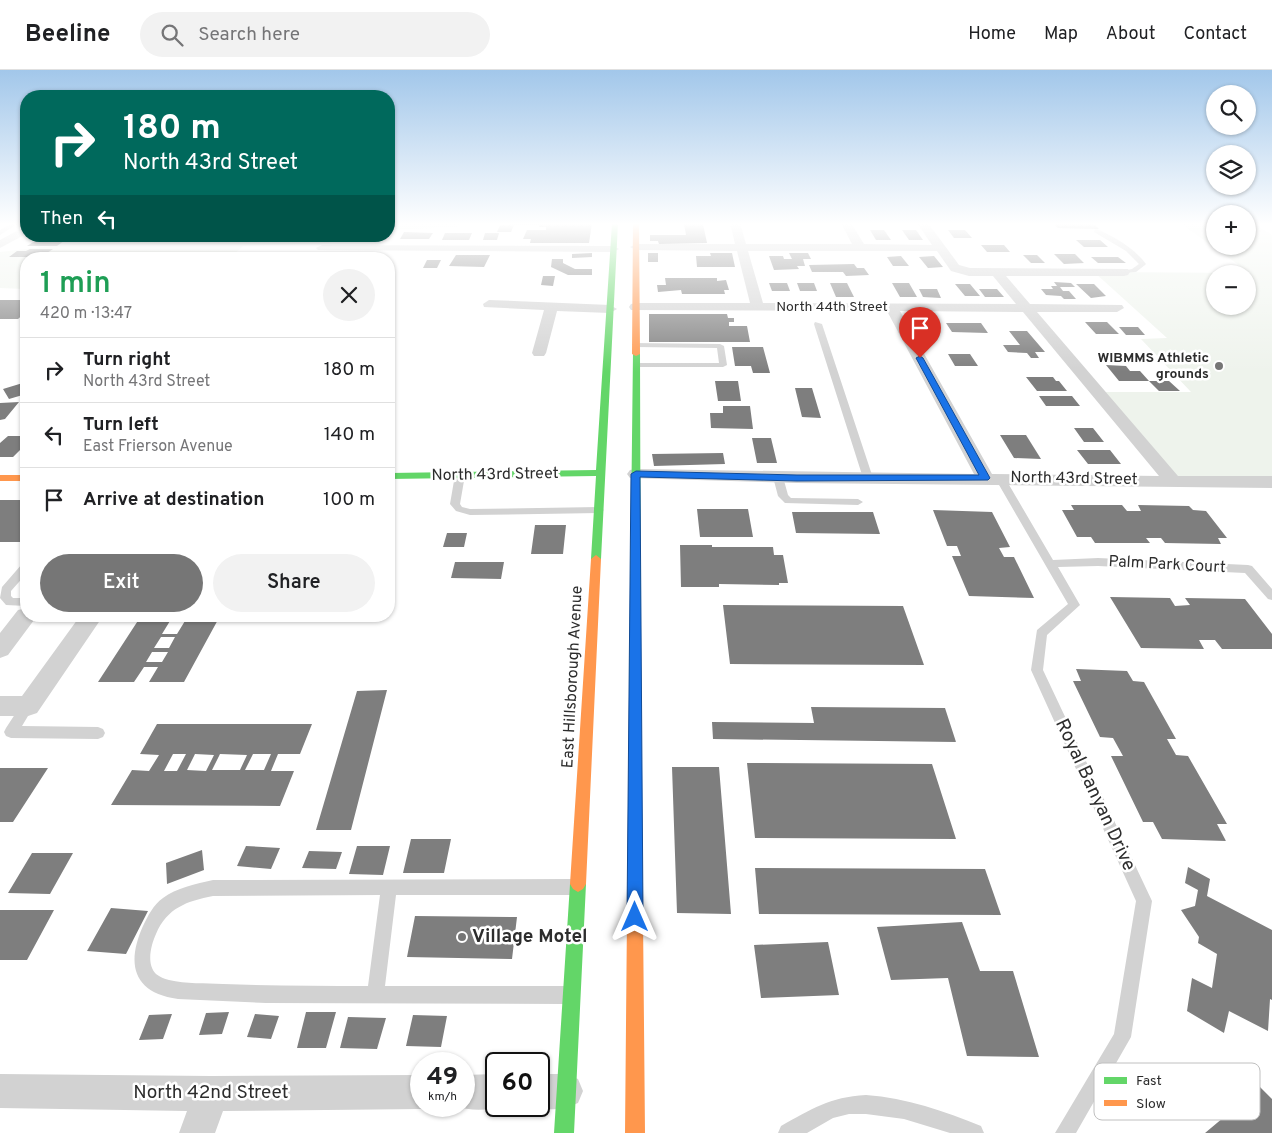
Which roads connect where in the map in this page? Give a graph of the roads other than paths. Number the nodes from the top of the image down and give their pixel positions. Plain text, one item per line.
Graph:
1 (996, 272) edge
2 (612, 273) edge
3 (636, 273) edge
4 (749, 273) edge
5 (489, 304) dead end
6 (551, 307) junction
7 (636, 307) junction
8 (758, 307) junction
9 (892, 307) junction
10 (1027, 308) junction
11 (1117, 308) dead end
12 (610, 309) junction
13 (818, 324) dead end
14 (636, 345) junction
15 (538, 353) dead end
16 (636, 365) junction
17 (603, 443) junction
18 (616, 451) dead end
19 (629, 471) junction
20 (601, 473) junction
21 (395, 476) edge
22 (460, 476) junction
23 (0, 478) edge
24 (20, 478) edge
25 (778, 478) junction
26 (868, 478) junction
27 (992, 478) junction
28 (615, 481) dead end
29 (1173, 481) junction
30 (1272, 482) edge
31 (622, 501) dead end
32 (858, 502) dead end
33 (599, 510) junction
34 (636, 510) junction
35 (1050, 564) junction
36 (20, 574) edge
37 (1272, 596) edge
38 (20, 602) edge
39 (21, 622) edge
40 (88, 622) edge
41 (0, 649) edge
42 (0, 706) edge
43 (28, 706) junction
44 (98, 733) dead end
45 (389, 887) junction
46 (578, 887) junction
47 (375, 995) junction
48 (572, 995) junction
49 (1107, 1063) edge
50 (1094, 1085) edge
51 (0, 1091) edge
52 (552, 1091) edge
53 (410, 1092) edge
54 (211, 1094) junction
55 (197, 1133) edge
56 (564, 1133) edge
57 (635, 1133) edge
58 (788, 1133) edge
59 (974, 1133) edge
60 (1066, 1133) edge

1 - 10 street
2 - 12 main road, East Hillsborough Avenue
3 - 7 main road
4 - 8 street
5 - 6 street
6 - 12 street
6 - 15 street
7 - 8 street, North 44th Street
7 - 14 main road
8 - 9 street, North 44th Street
9 - 10 street, North 44th Street
9 - 27 street
10 - 11 street, North 44th Street
10 - 29 street
12 - 17 main road, East Hillsborough Avenue
13 - 26 lane
14 - 16 main road
14 - 16 lane
16 - 19 main road
17 - 18 main road
17 - 20 main road, East Hillsborough Avenue
19 - 25 street, North 43rd Street
19 - 34 main road
20 - 22 main road, North 43rd Street
20 - 28 main road
20 - 33 main road, East Hillsborough Avenue
21 - 22 main road, North 43rd Street
22 - 33 lane
23 - 24 main road
25 - 26 street, North 43rd Street
25 - 32 lane
26 - 27 street, North 43rd Street
27 - 29 street, North 43rd Street
27 - 35 lane, Royal Banyan Drive
29 - 30 street, North 43rd Street
31 - 34 main road
33 - 46 main road, East Hillsborough Avenue
34 - 57 main road
35 - 37 lane, Palm Park Court
35 - 49 lane, Royal Banyan Drive
36 - 38 lane
39 - 41 street
40 - 43 street
42 - 43 street
43 - 44 lane
45 - 46 lane
45 - 47 lane
45 - 47 lane
46 - 48 main road, East Hillsborough Avenue
47 - 48 lane
48 - 52 main road, East Hillsborough Avenue
50 - 60 lane, Royal Banyan Drive
51 - 54 street, North 42nd Street
52 - 56 main road, East Hillsborough Avenue
53 - 54 street, North 42nd Street
54 - 55 street
58 - 59 lane

